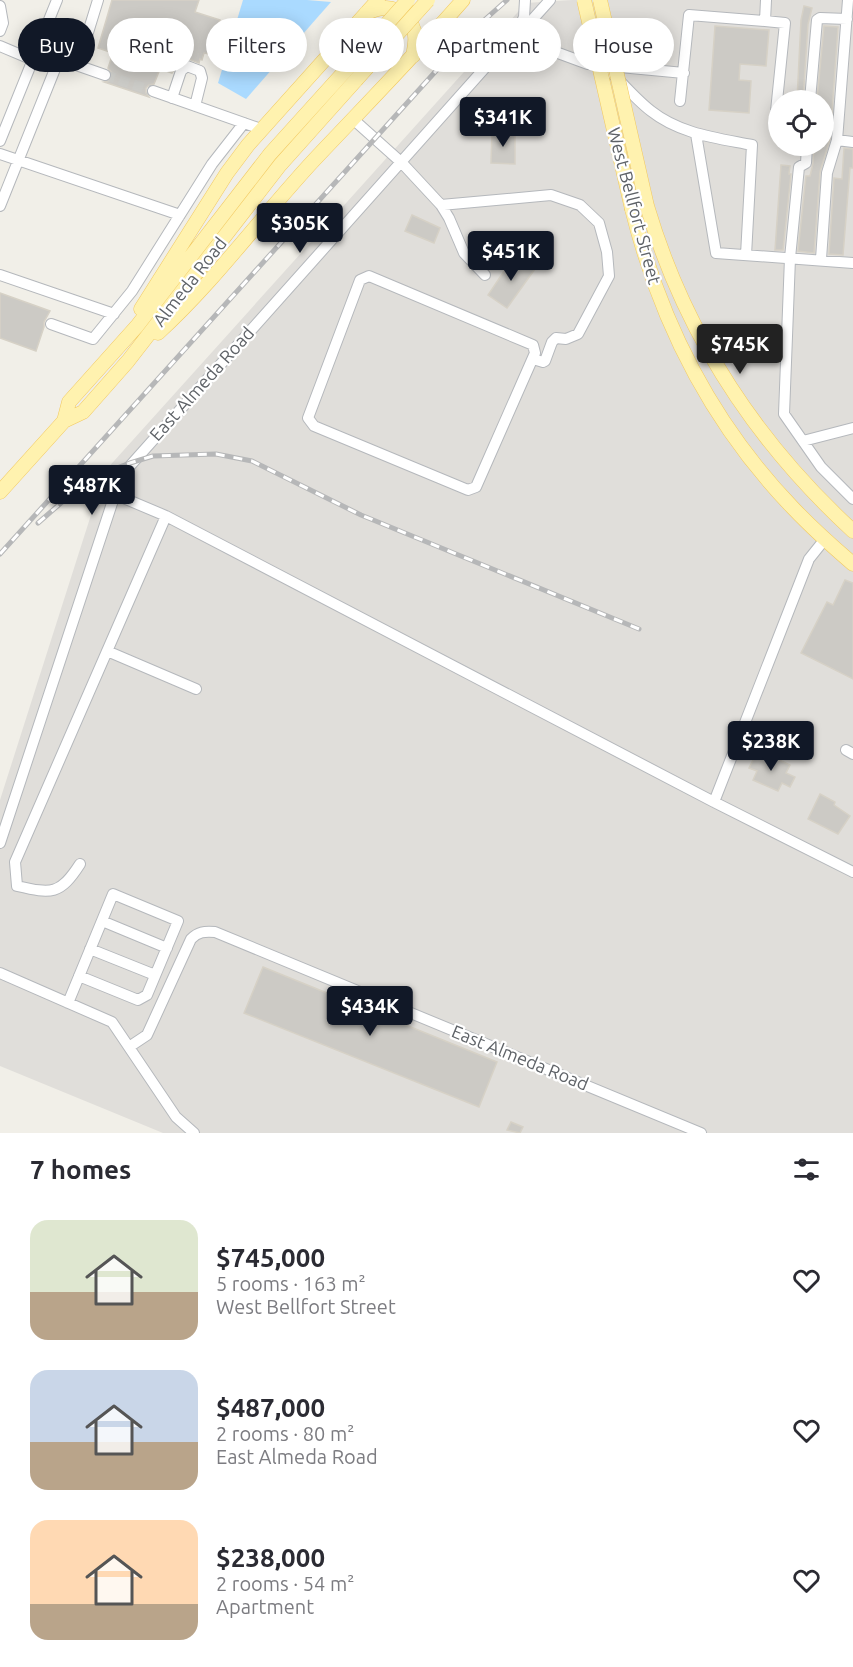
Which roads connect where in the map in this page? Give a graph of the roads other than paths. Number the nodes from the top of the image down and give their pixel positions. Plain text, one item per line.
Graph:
1 (57, 0) edge
2 (98, 0) edge
3 (378, 0) edge
4 (408, 0) edge
5 (428, 0) edge
6 (463, 0) edge
7 (525, 0) edge
8 (550, 0) edge
9 (584, 0) edge
10 (600, 0) edge
11 (766, 0) edge
12 (848, 0) edge
13 (0, 6) edge
14 (368, 6) edge
15 (49, 18) edge
16 (92, 18) edge
17 (524, 18) edge
18 (534, 18) edge
19 (847, 19) junction
20 (765, 21) junction
21 (0, 31) edge
22 (0, 46) edge
23 (18, 51) edge
24 (412, 58) junction
25 (95, 71) edge
26 (27, 72) edge
27 (54, 72) edge
28 (482, 72) edge
29 (611, 72) edge
30 (674, 72) edge
31 (684, 73) junction
32 (105, 75) tunnel mouth
33 (778, 90) edge
34 (811, 90) edge
35 (153, 91) tunnel mouth
36 (172, 98) junction
37 (680, 101) dead end
38 (195, 106) junction
39 (354, 120) junction
40 (244, 123) junction
41 (261, 129) junction
42 (696, 134) junction
43 (837, 140) junction
44 (0, 141) edge
45 (853, 142) edge
46 (0, 154) edge
47 (806, 156) edge
48 (18, 161) junction
49 (402, 163) junction
50 (441, 205) junction
51 (0, 206) edge
52 (180, 215) junction
53 (746, 255) junction
54 (790, 258) junction
55 (821, 260) junction
56 (853, 263) edge
57 (150, 265) junction
58 (164, 273) junction
59 (0, 275) edge
60 (484, 275) dead end
61 (114, 314) junction
62 (51, 324) dead end
63 (109, 359) junction
64 (533, 359) junction
65 (128, 362) junction
66 (64, 421) junction
67 (853, 428) edge
68 (803, 441) junction
69 (2, 486) edge
70 (114, 494) junction
71 (853, 499) edge
72 (166, 516) junction
73 (853, 532) edge
74 (825, 539) junction
75 (838, 550) junction
76 (853, 564) edge
77 (107, 651) junction
78 (196, 689) dead end
79 (714, 802) junction
80 (0, 843) edge
81 (80, 864) dead end
82 (853, 872) edge
83 (102, 921) junction
84 (167, 948) junction
85 (90, 949) junction
86 (0, 973) edge
87 (155, 975) junction
88 (79, 976) junction
89 (68, 1003) junction
90 (129, 1047) junction
91 (194, 1133) edge
92 (700, 1133) edge

1 - 15 street
2 - 16 street
3 - 14 main road
4 - 63 main road, Almeda Road, bridge
5 - 65 main road, Almeda Road, bridge
6 - 24 main road
7 - 17 street, East Almeda Road
8 - 18 street, East Almeda Road
9 - 74 main road, West Bellfort Street, bridge
10 - 73 main road, West Bellfort Street, bridge
11 - 20 street
12 - 19 street
13 - 21 street
14 - 24 main road
14 - 41 main road
19 - 34 street
19 - 43 street
20 - 31 street
20 - 33 street
22 - 23 street
24 - 39 main road
25 - 32 street
26 - 44 street
27 - 48 street
28 - 49 street, East Almeda Road
29 - 42 street
30 - 31 street
31 - 37 street
35 - 36 street
36 - 38 street
36 - 38 street
38 - 40 street
39 - 49 street
39 - 65 main road
40 - 41 street
40 - 52 street
41 - 58 main road
42 - 53 street
42 - 53 street
43 - 45 street
43 - 55 street
46 - 48 street
47 - 54 street
48 - 51 street
48 - 52 street
49 - 50 street
49 - 70 street, East Almeda Road
50 - 60 street
50 - 64 street
52 - 57 street
53 - 54 street
54 - 55 street
54 - 68 street
55 - 56 street
57 - 58 street
57 - 61 street
58 - 63 main road
59 - 61 street
61 - 62 street
63 - 66 main road, Almeda Road
64 - 64 street
65 - 66 main road, Almeda Road
66 - 69 main road, Almeda Road
67 - 68 street
68 - 71 street
70 - 72 street
70 - 80 street, East Almeda Road
72 - 77 street
72 - 79 street
73 - 75 main road
74 - 75 main road, West Bellfort Street
74 - 79 street
75 - 76 main road, West Bellfort Street
77 - 78 street
77 - 81 street
79 - 82 street
83 - 84 street
83 - 84 street
83 - 85 street
84 - 87 street
85 - 87 street
85 - 88 street
86 - 89 street
87 - 88 street
88 - 89 street
89 - 90 street
90 - 91 street
90 - 92 street, East Almeda Road

